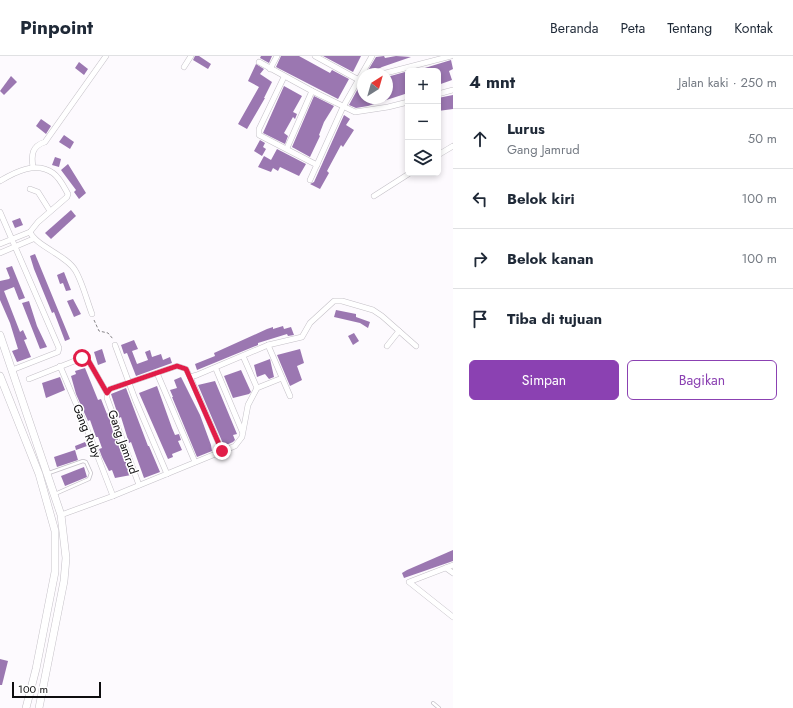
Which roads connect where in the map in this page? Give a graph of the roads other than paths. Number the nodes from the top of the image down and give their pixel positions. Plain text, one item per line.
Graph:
1 (106, 56) edge
2 (191, 56) edge
3 (277, 56) edge
4 (315, 56) edge
5 (372, 56) edge
6 (451, 56) edge
7 (259, 62) dead end
8 (184, 67) dead end
9 (365, 68) edge
10 (270, 69) junction
11 (393, 71) edge
12 (284, 77) junction
13 (357, 77) edge
14 (357, 83) edge
15 (453, 90) edge
16 (312, 91) junction
17 (441, 93) edge
18 (405, 103) edge
19 (343, 107) junction
20 (453, 146) edge
21 (287, 148) junction
22 (441, 153) edge
23 (317, 165) junction
24 (33, 168) junction
25 (405, 176) edge
26 (310, 180) dead end
27 (0, 182) edge
28 (30, 189) dead end
29 (374, 196) dead end
30 (50, 211) junction
31 (0, 212) edge
32 (30, 232) junction
33 (33, 239) junction
34 (12, 240) junction
35 (0, 244) edge
36 (15, 247) junction
37 (0, 253) edge
38 (92, 314) road end
39 (399, 331) junction
40 (0, 335) edge
41 (115, 345) road end
42 (268, 345) junction
43 (387, 346) dead end
44 (416, 346) dead end
45 (243, 356) junction
46 (60, 366) junction
47 (216, 368) junction
48 (12, 370) junction
49 (157, 373) junction
50 (0, 376) edge
51 (190, 377) junction
52 (282, 378) junction
53 (29, 379) dead end
54 (129, 382) junction
55 (257, 388) junction
56 (107, 393) junction
57 (290, 396) dead end
58 (243, 432) junction
59 (222, 451) junction
60 (195, 462) junction
61 (48, 473) junction
62 (167, 474) junction
63 (139, 484) junction
64 (55, 494) junction
65 (112, 496) junction
66 (61, 515) junction
67 (453, 565) edge
68 (446, 568) junction
69 (453, 573) edge
70 (453, 616) edge
71 (36, 669) junction
72 (47, 672) junction
73 (433, 703) dead end
74 (26, 708) edge
75 (38, 708) edge
76 (440, 708) edge

1 - 24 street
2 - 8 street
3 - 10 street
4 - 13 street
5 - 9 street
6 - 11 street
7 - 10 street
10 - 12 street
12 - 16 street
12 - 21 street
14 - 19 street
15 - 17 street
16 - 19 street
16 - 21 street
18 - 19 street
19 - 23 street
20 - 22 street
21 - 23 street
23 - 26 street
24 - 27 street
24 - 30 street
25 - 29 street
28 - 30 street
30 - 32 street
31 - 34 street
32 - 33 street
32 - 34 street
33 - 36 street
33 - 38 street
34 - 35 street
34 - 36 street
36 - 37 street
36 - 48 street
39 - 42 street
39 - 43 street
39 - 44 street
40 - 48 main road
41 - 54 street
42 - 45 street
42 - 52 street
45 - 47 street
45 - 55 street
46 - 53 street
46 - 56 street, Gang Jamrud
46 - 65 street, Gang Ruby
47 - 51 street
47 - 58 street
48 - 61 main road
49 - 51 street
49 - 54 street
49 - 60 street
50 - 71 main road
51 - 59 street
52 - 55 street
52 - 57 street
54 - 56 street
54 - 62 street
55 - 58 street
56 - 63 street, Gang Jamrud
58 - 59 street
59 - 60 street
60 - 62 street
61 - 64 main road
61 - 64 lane
62 - 63 street
63 - 65 street
64 - 66 main road
65 - 66 street
66 - 72 main road
67 - 68 street
68 - 69 street
68 - 70 street
71 - 72 main road
71 - 74 main road
72 - 75 main road
73 - 76 lane

